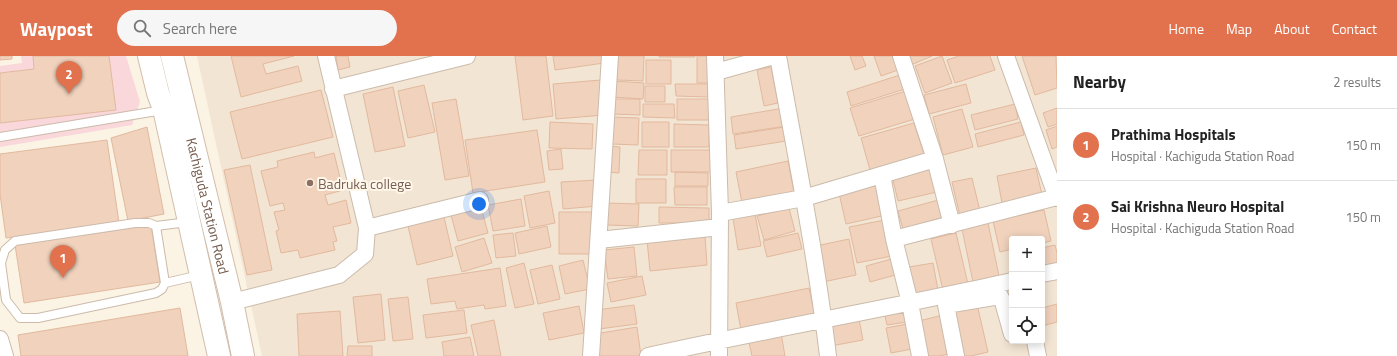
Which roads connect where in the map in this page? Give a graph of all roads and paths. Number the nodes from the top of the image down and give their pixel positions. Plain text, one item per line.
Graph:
1 (150, 56) edge
2 (172, 56) edge
3 (326, 56) edge
4 (467, 56) edge
5 (610, 56) edge
6 (715, 56) edge
7 (776, 56) edge
8 (901, 56) edge
9 (1006, 56) edge
10 (716, 72) junction
11 (333, 89) junction
12 (164, 110) junction
13 (0, 137) edge
14 (935, 159) junction
15 (882, 175) junction
16 (804, 198) junction
17 (1057, 198) edge
18 (480, 200) dead end
19 (720, 220) junction
20 (188, 222) junction
21 (952, 225) junction
22 (156, 226) junction
23 (367, 228) junction
24 (894, 239) junction
25 (599, 240) junction
26 (1057, 271) edge
27 (1045, 273) edge
28 (201, 275) junction
29 (1009, 282) edge
30 (165, 283) junction
31 (958, 301) junction
32 (232, 302) junction
33 (910, 303) junction
34 (824, 320) junction
35 (1009, 323) edge
36 (0, 339) edge
37 (1036, 344) edge
38 (718, 348) edge
39 (5, 356) edge
40 (219, 356) edge
41 (243, 356) edge
42 (591, 356) edge
43 (648, 356) edge
44 (828, 356) edge
45 (920, 356) edge
46 (956, 356) edge
47 (1038, 356) edge

1 - 12 main road, Kachiguda Station Road
2 - 32 main road, Kachiguda Station Road
3 - 11 street
4 - 11 street
5 - 25 street
6 - 10 street
7 - 10 street
7 - 16 street
8 - 14 street
9 - 17 street
10 - 19 street
11 - 23 street
12 - 13 lane
12 - 20 main road, Kachiguda Station Road
14 - 15 street
14 - 21 street
15 - 16 street
15 - 24 street
16 - 19 street
16 - 34 street
17 - 21 street
18 - 23 street
19 - 25 street
19 - 38 street
20 - 22 lane
20 - 28 main road, Kachiguda Station Road
21 - 24 street
22 - 30 lane
22 - 30 lane
23 - 32 street
24 - 33 street
25 - 42 street
26 - 27 street
28 - 30 lane
28 - 40 main road, Kachiguda Station Road
29 - 31 street
31 - 33 street
31 - 35 street
31 - 46 street
32 - 41 main road, Kachiguda Station Road
33 - 34 street
33 - 45 street
34 - 38 street
34 - 44 street
36 - 39 street
37 - 47 street
38 - 43 street

